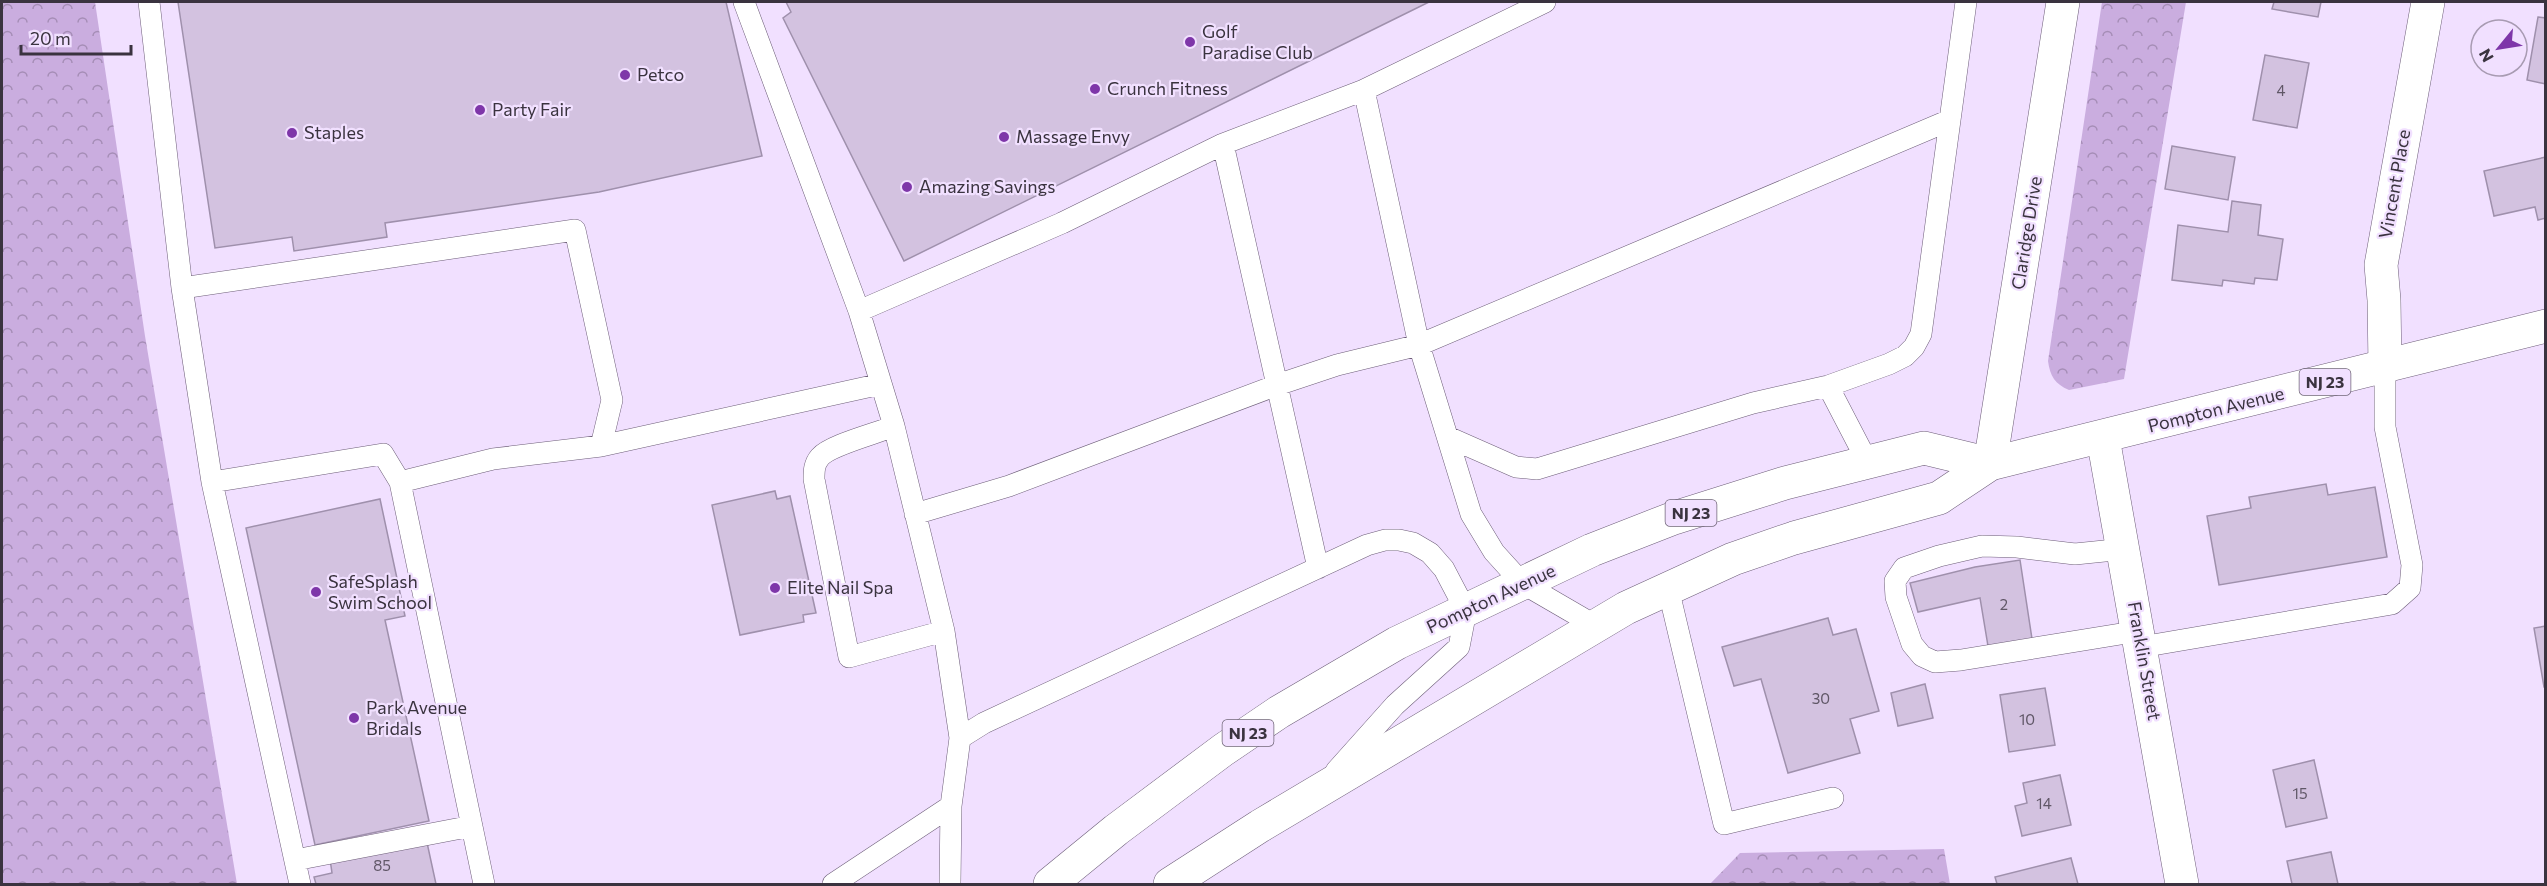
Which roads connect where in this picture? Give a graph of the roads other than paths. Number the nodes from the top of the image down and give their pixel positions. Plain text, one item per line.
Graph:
1 (149, 2) edge
2 (744, 2) edge
3 (1545, 2) edge
4 (1966, 2) edge
5 (2063, 2) edge
6 (2428, 2) edge
7 (1364, 90) junction
8 (1950, 120) junction
9 (1223, 144) junction
10 (182, 288) junction
11 (859, 311) junction
12 (2546, 326) edge
13 (1419, 345) junction
14 (2385, 367) junction
15 (881, 384) junction
16 (1277, 385) junction
17 (1828, 386) junction
18 (894, 426) junction
19 (1448, 437) junction
20 (2103, 438) junction
21 (602, 446) junction
22 (1867, 461) junction
23 (1990, 464) junction
24 (212, 482) junction
25 (400, 482) junction
26 (915, 514) junction
27 (2124, 549) junction
28 (1318, 568) junction
29 (1522, 584) junction
30 (1668, 588) junction
31 (1466, 611) junction
32 (1596, 626) junction
33 (944, 631) junction
34 (2140, 639) junction
35 (960, 738) junction
36 (1318, 792) junction
37 (1833, 798) dead end
38 (951, 806) junction
39 (472, 826) junction
40 (295, 860) junction
41 (300, 885) edge
42 (484, 885) edge
43 (833, 885) edge
44 (950, 885) edge
45 (1050, 885) edge
46 (1170, 885) edge
47 (2182, 885) edge

1 - 10 lane
2 - 11 lane
3 - 7 lane
4 - 8 lane
5 - 23 main road, Claridge Drive
6 - 14 main road, Vincent Place
7 - 9 lane
7 - 13 lane
8 - 13 lane
8 - 17 lane
9 - 11 lane
9 - 16 lane
10 - 21 lane
10 - 24 lane
11 - 15 lane
12 - 14 main road, Pompton Avenue / NJ 23
13 - 16 lane
13 - 19 lane
14 - 20 main road, Pompton Avenue / NJ 23
14 - 34 lane
15 - 18 lane
15 - 21 lane
16 - 26 lane
16 - 28 lane
17 - 19 lane
17 - 22 lane
18 - 26 lane
18 - 33 lane
19 - 29 lane
20 - 23 main road, Pompton Avenue / NJ 23
20 - 27 main road, Franklin Street
21 - 25 lane
22 - 23 main road, Pompton Avenue / NJ 23
22 - 29 main road, Pompton Avenue / NJ 23
23 - 30 main road, Pompton Avenue / NJ 23
24 - 25 lane
24 - 40 lane
25 - 39 lane
26 - 33 lane
27 - 34 main road, Franklin Street
27 - 34 lane
28 - 31 lane
28 - 35 lane
29 - 31 main road, Pompton Avenue / NJ 23
29 - 32 lane
30 - 32 main road, Pompton Avenue / NJ 23
30 - 37 lane
31 - 36 lane
31 - 45 main road, Pompton Avenue / NJ 23
32 - 36 main road, Pompton Avenue / NJ 23
33 - 35 lane
34 - 47 main road, Franklin Street
35 - 38 lane
36 - 46 main road, Pompton Avenue / NJ 23
38 - 43 lane
38 - 44 lane
39 - 40 lane
39 - 42 lane
40 - 41 lane

